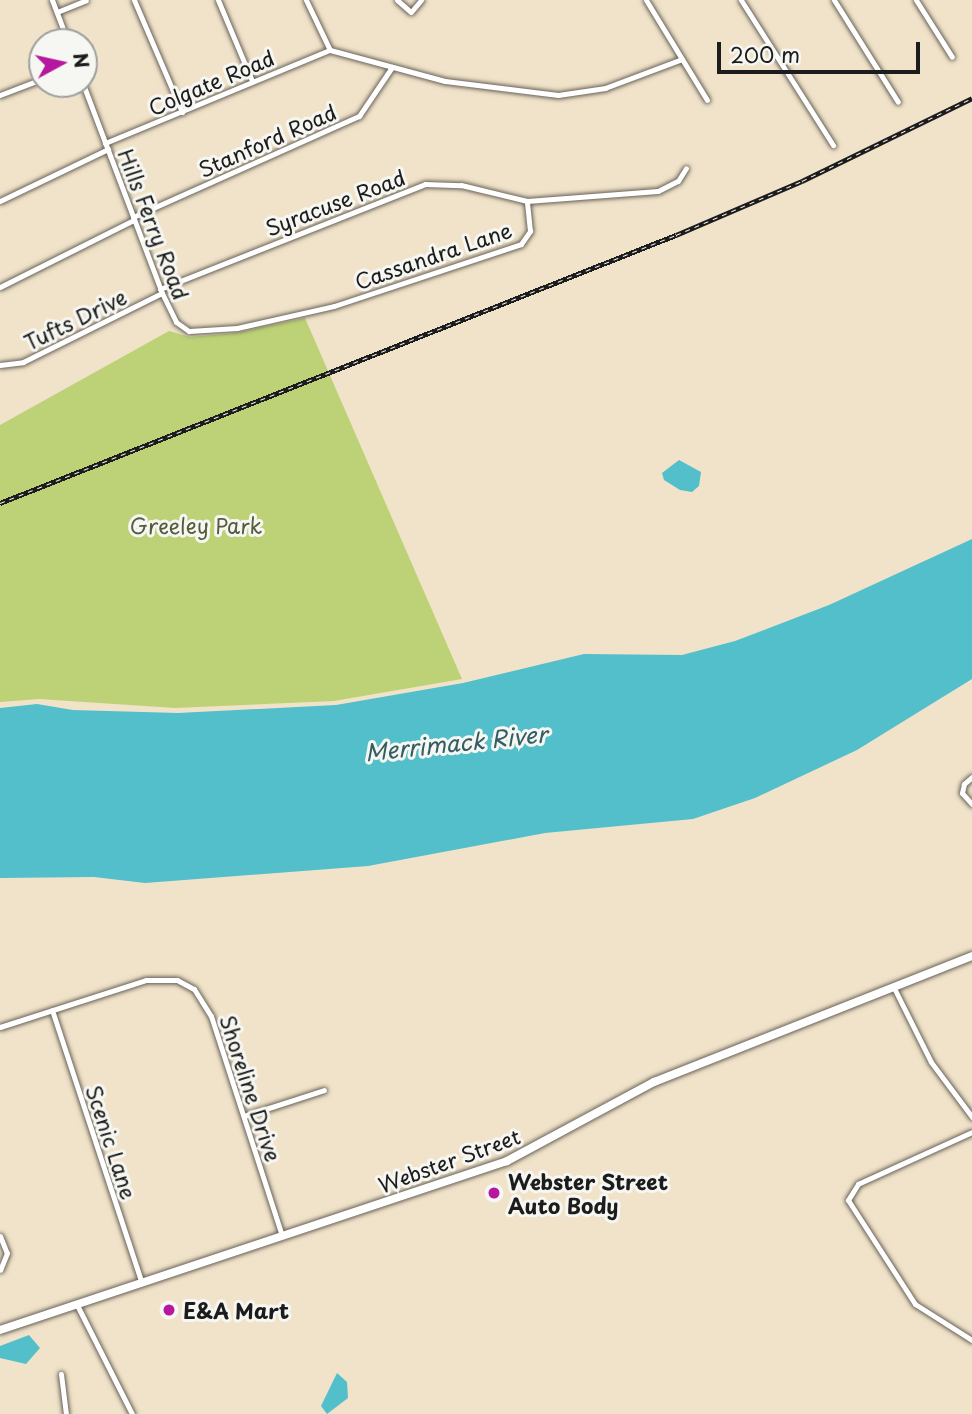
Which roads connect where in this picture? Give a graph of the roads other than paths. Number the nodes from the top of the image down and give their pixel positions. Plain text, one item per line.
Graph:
1 (52, 0) edge
2 (86, 0) edge
3 (134, 0) edge
4 (218, 0) edge
5 (306, 0) edge
6 (397, 0) edge
7 (421, 0) edge
8 (646, 0) edge
9 (741, 0) edge
10 (834, 0) edge
11 (916, 0) edge
12 (57, 12) junction
13 (63, 28) edge
14 (330, 50) junction
15 (952, 57) dead end
16 (682, 59) junction
17 (392, 67) junction
18 (253, 80) junction
19 (28, 84) edge
20 (0, 95) edge
21 (88, 98) edge
22 (707, 100) dead end
23 (898, 102) dead end
24 (182, 112) junction
25 (833, 145) dead end
26 (107, 146) junction
27 (686, 168) dead end
28 (0, 201) edge
29 (527, 201) junction
30 (133, 218) junction
31 (0, 287) edge
32 (161, 291) junction
33 (312, 311) joint
34 (0, 365) edge
35 (972, 777) edge
36 (972, 804) edge
37 (972, 956) edge
38 (895, 990) junction
39 (52, 1010) junction
40 (0, 1027) edge
41 (324, 1090) dead end
42 (244, 1116) junction
43 (972, 1117) edge
44 (972, 1132) edge
45 (0, 1236) edge
46 (282, 1236) junction
47 (0, 1270) edge
48 (142, 1285) junction
49 (77, 1305) junction
50 (0, 1330) edge
51 (972, 1340) edge
52 (61, 1374) dead end
53 (66, 1414) edge
54 (132, 1414) edge

1 - 12 street
2 - 12 street
3 - 24 street
4 - 18 street
5 - 14 street
6 - 7 street
8 - 16 street
9 - 25 street
10 - 23 street
11 - 15 street
12 - 13 street
14 - 17 street
14 - 18 street, Colgate Road
16 - 17 street
16 - 22 street
17 - 30 street, Stanford Road
18 - 24 street, Colgate Road
19 - 20 street
21 - 26 street, Hills Ferry Road
24 - 26 street, Colgate Road
26 - 28 street, Colgate Road
26 - 30 street, Hills Ferry Road
27 - 29 street, Syracuse Road
29 - 32 street, Syracuse Road
29 - 33 street, Cassandra Lane
30 - 31 street
30 - 32 street, Hills Ferry Road
32 - 33 street, Hills Ferry Road
32 - 34 street, Tufts Drive
35 - 36 street
37 - 38 main road, Webster Street
38 - 43 street
38 - 46 main road, Webster Street
39 - 40 street, Shoreline Drive
39 - 42 street, Shoreline Drive
39 - 48 street, Scenic Lane
41 - 42 street
42 - 46 street, Shoreline Drive
44 - 51 street
45 - 47 street
46 - 48 main road, Webster Street
48 - 49 main road, Webster Street
49 - 50 main road, Webster Street
49 - 54 street
52 - 53 street

